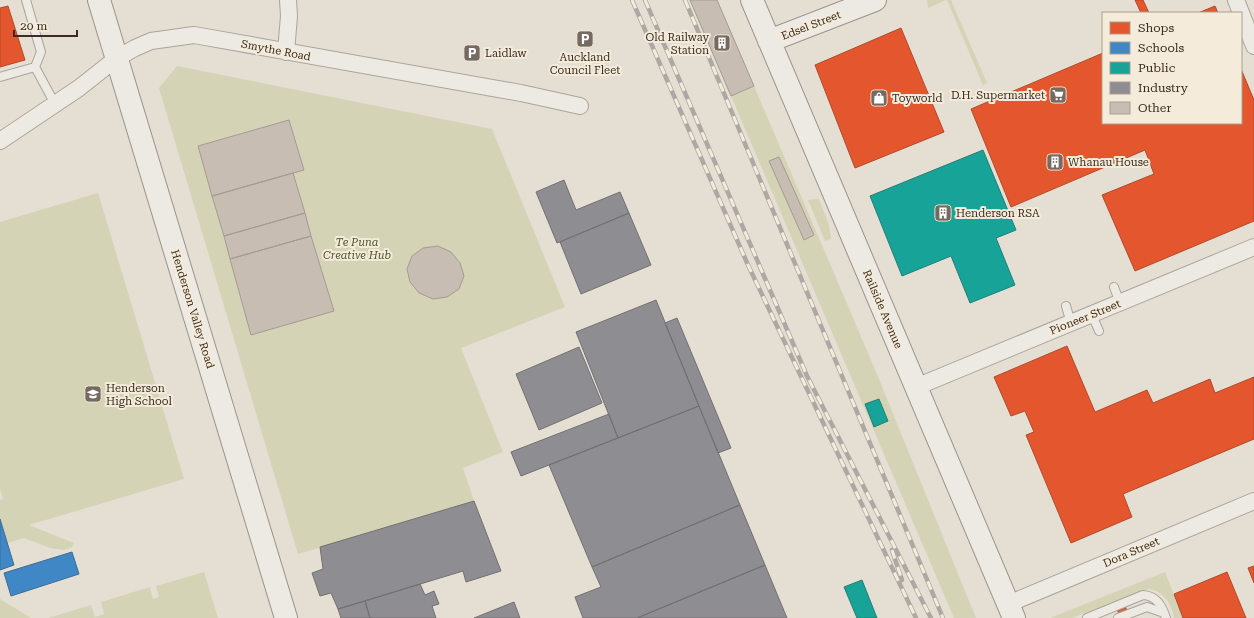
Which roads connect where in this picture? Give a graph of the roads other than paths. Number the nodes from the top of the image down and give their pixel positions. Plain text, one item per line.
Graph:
1 (26, 0) edge
2 (99, 0) edge
3 (288, 0) edge
4 (752, 0) edge
5 (875, 0) edge
6 (1236, 0) edge
7 (1241, 12) edge
8 (1242, 15) edge
9 (769, 41) junction
10 (1254, 46) edge
11 (286, 52) junction
12 (117, 58) junction
13 (35, 67) junction
14 (0, 77) edge
15 (55, 104) junction
16 (580, 106) dead end
17 (0, 140) edge
18 (1254, 247) edge
19 (1114, 286) dead end
20 (1120, 303) junction
21 (1066, 306) dead end
22 (1092, 315) junction
23 (1071, 323) junction
24 (1099, 331) dead end
25 (916, 387) junction
26 (1254, 501) edge
27 (1011, 611) edge
28 (1165, 615) edge
29 (286, 618) edge
30 (1087, 618) edge
31 (1118, 618) edge

1 - 13 lane
2 - 12 main road, Henderson Valley Road
3 - 11 street
4 - 9 main road, Railside Avenue
5 - 9 main road, Edsel Street
6 - 7 street
8 - 10 street
9 - 25 main road, Railside Avenue
11 - 12 street, Smythe Road
11 - 16 street, Smythe Road
12 - 15 street, Smythe Road
12 - 29 main road, Henderson Valley Road
13 - 14 lane
13 - 15 lane
15 - 17 street, Smythe Road
18 - 20 street, Pioneer Street
19 - 20 lane
20 - 22 street, Pioneer Street
21 - 23 lane
22 - 23 street, Pioneer Street
22 - 24 lane
23 - 25 street, Pioneer Street
25 - 27 main road, Railside Avenue
26 - 27 street, Dora Street
28 - 30 lane
28 - 31 lane

